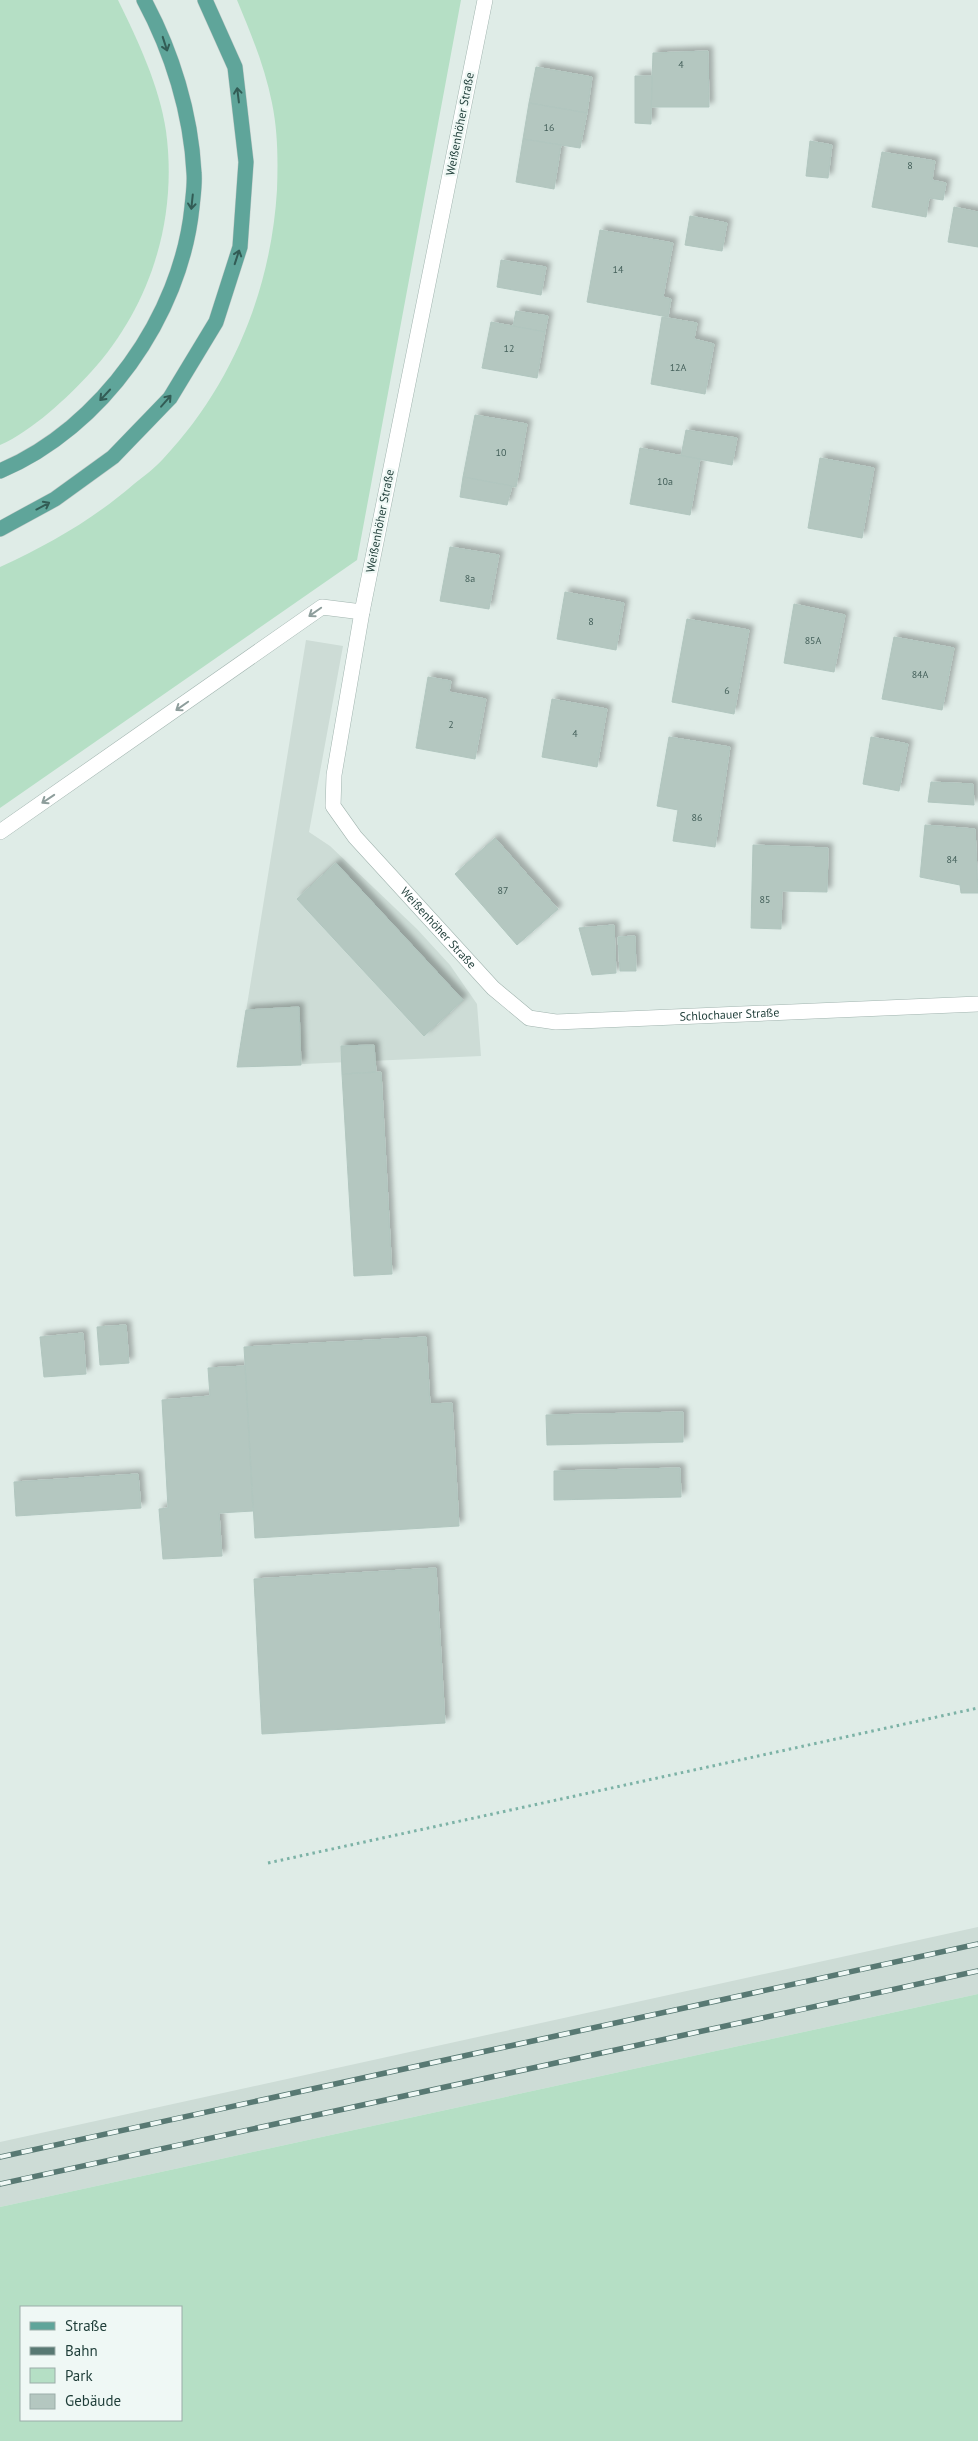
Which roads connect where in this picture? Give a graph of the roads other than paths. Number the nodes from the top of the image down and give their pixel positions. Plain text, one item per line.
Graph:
1 (144, 0) edge
2 (205, 0) edge
3 (485, 0) edge
4 (0, 471) edge
5 (0, 529) edge
6 (362, 612) junction
7 (0, 832) edge
8 (493, 988) joint
9 (978, 1004) edge

1 -> 4 main road
5 -> 2 main road
3 - 6 street, Weißenhöher Straße
6 -> 7 street
6 - 8 street, Weißenhöher Straße
8 - 9 street, Schlochauer Straße

